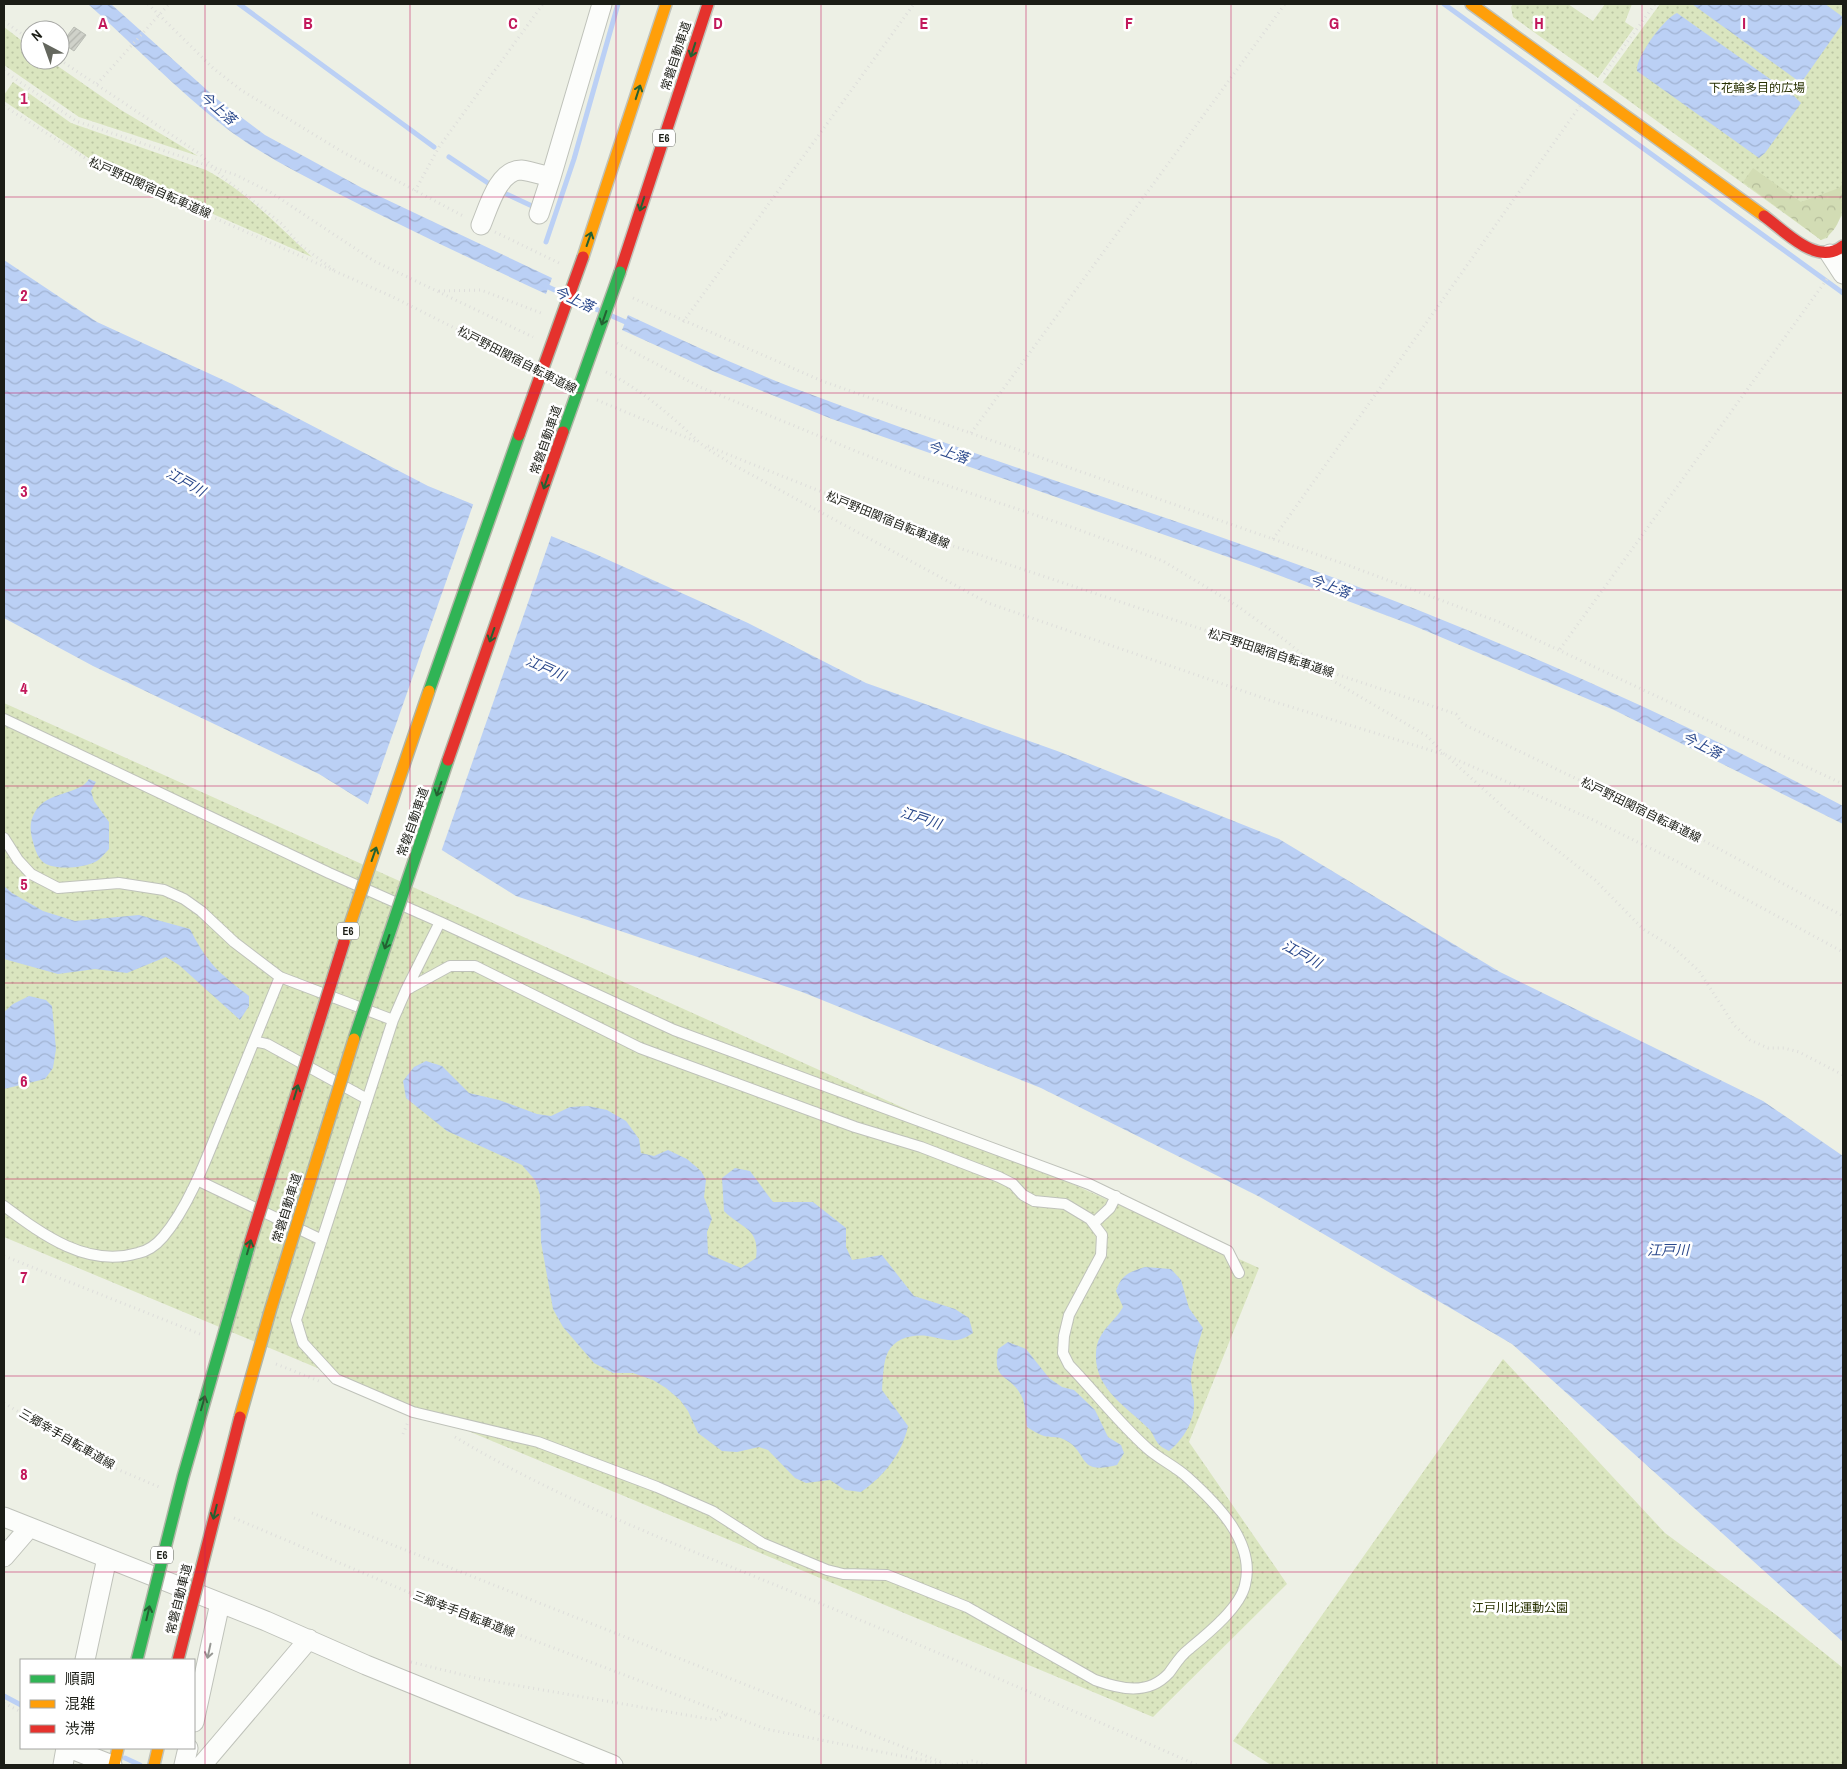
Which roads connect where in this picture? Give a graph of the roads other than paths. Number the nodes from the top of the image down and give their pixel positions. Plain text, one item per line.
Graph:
1 (602, 4) edge
2 (666, 4) edge
3 (708, 4) edge
4 (1471, 4) edge
5 (1484, 8) edge
6 (635, 60) dead end
7 (552, 177) junction
8 (539, 214) dead end
9 (595, 221) junction
10 (481, 225) road end
11 (1837, 250) edge
12 (1843, 274) edge
13 (4, 719) edge
14 (4, 838) edge
15 (440, 922) junction
16 (280, 977) junction
17 (406, 990) junction
18 (393, 1020) junction
19 (254, 1041) junction
20 (367, 1099) junction
21 (197, 1180) junction
22 (1116, 1196) junction
23 (4, 1206) edge
24 (1094, 1223) junction
25 (322, 1240) junction
26 (1239, 1273) dead end
27 (4, 1517) edge
28 (29, 1528) junction
29 (4, 1557) edge
30 (107, 1558) junction
31 (220, 1603) junction
32 (309, 1639) junction
33 (85, 1659) edge
34 (137, 1659) edge
35 (178, 1659) edge
36 (195, 1717) edge
37 (68, 1749) edge
38 (71, 1749) edge
39 (118, 1749) edge
40 (158, 1749) edge
41 (188, 1749) edge
42 (64, 1765) edge
43 (113, 1765) edge
44 (154, 1765) edge
45 (184, 1765) edge
46 (202, 1765) edge
47 (613, 1765) edge

1 - 7 street
9 -> 2 main road, 常磐自動車道 / E6
3 -> 35 main road, 常磐自動車道 / E6, bridge
4 - 5 main road
5 - 11 main road
6 - 9 main road
7 - 8 street
7 - 10 street
34 -> 9 main road, 常磐自動車道 / E6, bridge
11 - 12 street
13 - 15 lane
14 - 16 lane
15 - 17 lane
15 - 22 lane
16 - 18 lane
16 - 19 lane
17 - 18 lane
17 - 24 lane
18 - 20 lane
19 - 20 lane
19 - 21 lane
20 - 25 lane
21 - 23 lane
21 - 25 lane
22 - 24 lane
22 - 26 lane
24 - 25 lane
27 - 28 street
28 - 29 street
28 - 30 street
30 - 31 street
30 - 33 street
31 - 32 street
31 -> 36 street
32 - 46 street
32 - 47 street
37 - 42 street
38 - 43 street
39 - 43 main road
40 - 44 main road
41 - 45 street

